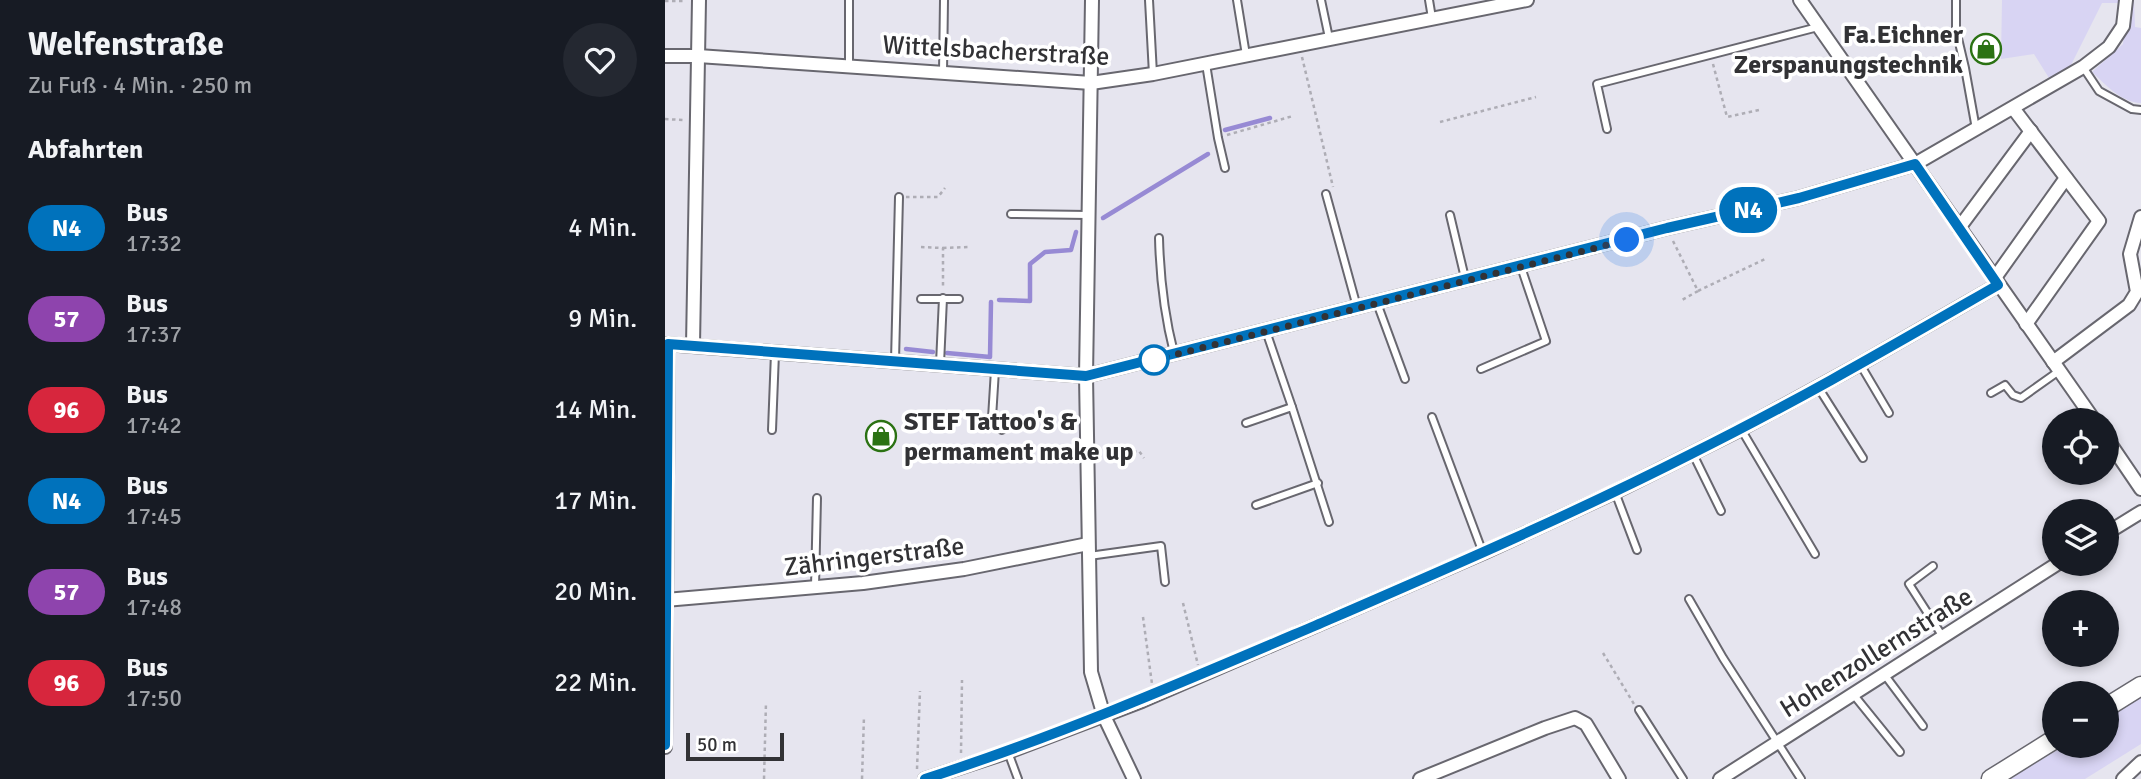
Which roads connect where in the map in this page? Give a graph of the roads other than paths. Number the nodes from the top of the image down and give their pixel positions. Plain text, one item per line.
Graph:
1 (849, 0) edge
2 (944, 0) edge
3 (1092, 0) edge
4 (1149, 0) edge
5 (1237, 0) edge
6 (1321, 0) edge
7 (1429, 0) edge
8 (1527, 0) edge
9 (1800, 0) edge
10 (1956, 0) edge
11 (2126, 0) edge
12 (699, 1) edge
13 (1433, 18) junction
14 (1818, 27) junction
15 (1329, 38) junction
16 (1246, 55) junction
17 (665, 56) edge
18 (698, 56) junction
19 (1206, 64) junction
20 (849, 66) junction
21 (2083, 67) junction
22 (943, 72) junction
23 (1153, 74) junction
24 (1091, 83) junction
25 (2013, 108) junction
26 (2141, 110) edge
27 (1607, 128) dead end
28 (1976, 129) junction
29 (2031, 131) junction
30 (1915, 164) junction
31 (1225, 168) dead end
32 (2066, 178) junction
33 (1326, 194) dead end
34 (899, 197) road end
35 (1011, 214) dead end
36 (1090, 215) junction
37 (1450, 215) dead end
38 (2141, 217) edge
39 (1959, 228) junction
40 (1159, 237) dead end
41 (1521, 267) junction
42 (1466, 280) junction
43 (1996, 282) junction
44 (2139, 295) edge
45 (943, 298) junction
46 (921, 299) dead end
47 (958, 299) dead end
48 (1377, 303) junction
49 (1357, 307) junction
50 (2026, 324) junction
51 (1266, 331) junction
52 (666, 344) edge
53 (693, 345) junction
54 (775, 351) junction
55 (1174, 355) junction
56 (895, 362) junction
57 (1860, 364) junction
58 (940, 366) junction
59 (2056, 366) junction
60 (1481, 369) dead end
61 (995, 370) junction
62 (1086, 376) junction
63 (1405, 379) dead end
64 (1818, 387) junction
65 (1991, 393) dead end
66 (1292, 407) junction
67 (2086, 408) edge
68 (1889, 413) dead end
69 (1432, 417) dead end
70 (1246, 422) dead end
71 (1741, 429) junction
72 (772, 430) dead end
73 (1002, 430) dead end
74 (1693, 454) junction
75 (2119, 457) edge
76 (1863, 458) dead end
77 (1318, 483) junction
78 (2141, 489) edge
79 (1615, 492) junction
80 (817, 498) dead end
81 (1256, 505) dead end
82 (1721, 511) dead end
83 (2141, 512) edge
84 (1329, 522) dead end
85 (2119, 526) edge
86 (1089, 550) junction
87 (1637, 550) dead end
88 (1483, 553) junction
89 (1815, 554) dead end
90 (1933, 566) dead end
91 (2042, 574) edge
92 (1165, 582) dead end
93 (815, 589) junction
94 (1689, 599) dead end
95 (666, 600) edge
96 (1943, 637) junction
97 (1884, 674) junction
98 (2141, 686) edge
99 (1853, 694) junction
100 (2119, 700) edge
101 (1639, 710) road end
102 (1104, 716) junction
103 (1923, 726) dead end
104 (1777, 741) junction
105 (665, 747) edge
106 (2042, 747) edge
107 (1008, 752) junction
108 (1900, 752) dead end
109 (2141, 762) edge
110 (925, 779) edge
111 (1018, 779) edge
112 (1134, 779) edge
113 (1420, 779) edge
114 (1619, 779) edge
115 (1683, 779) edge
116 (1720, 779) edge
117 (1801, 779) edge
118 (1991, 779) edge
119 (2123, 779) edge

1 - 20 lane
2 - 22 lane
3 - 24 street
4 - 23 lane
5 - 16 lane
6 - 15 lane
7 - 13 lane
8 - 13 street, Wittelsbacherstraße
9 - 14 street
10 - 28 lane
11 - 21 street
12 - 18 street
13 - 15 street, Wittelsbacherstraße
14 - 27 lane
14 - 30 street
15 - 16 street, Wittelsbacherstraße
16 - 19 street, Wittelsbacherstraße
17 - 18 street, Wittelsbacherstraße
18 - 20 street, Wittelsbacherstraße
18 - 53 street
19 - 23 street, Wittelsbacherstraße
19 - 31 lane
20 - 22 street, Wittelsbacherstraße
21 - 25 street
21 - 26 lane
22 - 24 street, Wittelsbacherstraße
23 - 24 street, Wittelsbacherstraße
24 - 36 street
25 - 28 street
25 - 29 street
28 - 30 street
29 - 32 street
29 - 39 street
30 - 39 street
30 - 41 street
32 - 43 street
32 - 50 street
33 - 49 lane
34 - 56 lane
35 - 36 lane
36 - 62 street
37 - 42 lane
38 - 44 street
39 - 43 street
40 - 55 lane
41 - 42 street
41 - 60 lane
42 - 48 street
43 - 50 street
43 - 57 street
44 - 59 street
45 - 46 lane
45 - 47 lane
45 - 58 lane
48 - 49 street
48 - 63 lane
49 - 51 street
50 - 59 street
51 - 55 street
51 - 66 lane
52 - 53 street
52 - 95 street
53 - 54 street
54 - 56 street
54 - 72 lane
55 - 62 street
56 - 58 street
57 - 64 street
57 - 68 lane
58 - 61 street
59 - 65 lane
59 - 67 street
61 - 62 street
61 - 73 lane
62 - 86 street
64 - 71 street
64 - 76 lane
66 - 70 lane
66 - 77 lane
69 - 88 lane
71 - 74 street
71 - 89 lane
74 - 79 street
74 - 82 lane
75 - 78 street
77 - 81 lane
77 - 84 lane
79 - 87 lane
79 - 88 street
80 - 93 lane
83 - 85 street
86 - 92 lane
86 - 93 street, Zähringerstraße
86 - 102 street
88 - 102 street
90 - 96 lane
91 - 96 street, Hohenzollernstraße
93 - 95 street, Zähringerstraße
94 - 104 lane
95 - 105 street
96 - 97 street, Hohenzollernstraße
97 - 99 street, Hohenzollernstraße
97 - 103 lane
98 - 100 main road
99 - 104 street, Hohenzollernstraße
99 - 108 lane
101 - 115 lane
102 - 107 street
102 - 112 street
104 - 116 street, Hohenzollernstraße
104 - 117 lane
106 - 118 main road
107 - 110 street
107 - 111 lane
109 - 119 street
113 - 114 street

